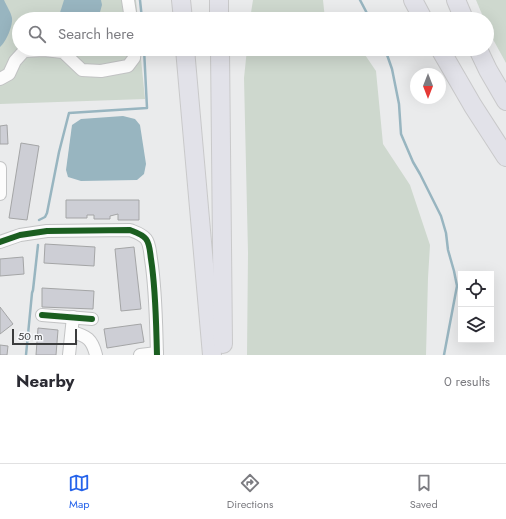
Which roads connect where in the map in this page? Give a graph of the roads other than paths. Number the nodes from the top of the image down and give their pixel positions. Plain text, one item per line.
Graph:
1 (128, 0) edge
2 (181, 0) edge
3 (219, 0) edge
4 (413, 0) edge
5 (427, 0) edge
6 (456, 0) edge
7 (130, 12) edge
8 (182, 12) edge
9 (219, 12) edge
10 (419, 12) edge
11 (431, 12) edge
12 (461, 12) edge
13 (20, 56) edge
14 (67, 56) edge
15 (134, 56) edge
16 (186, 56) edge
17 (220, 56) edge
18 (444, 56) edge
19 (450, 56) edge
20 (481, 56) edge
21 (0, 78) edge
22 (506, 101) edge
23 (473, 106) junction
24 (506, 157) edge
25 (0, 168) edge
26 (0, 194) edge
27 (0, 242) edge
28 (42, 315) dead end
29 (73, 317) junction
30 (92, 319) dead end
31 (72, 332) junction
32 (157, 354) edge
33 (69, 355) edge
34 (96, 355) edge
35 (140, 355) edge
36 (212, 355) edge
37 (222, 355) edge

1 - 7 street
2 - 8 highway
3 - 9 highway
4 - 10 highway
5 - 11 highway
6 - 12 highway
13 - 21 street
14 - 15 street
16 - 36 highway
17 - 37 highway
18 - 23 highway
19 - 23 highway
20 - 22 highway
23 - 24 highway
25 - 26 street
27 - 32 street
28 - 29 street
29 - 30 street
29 - 31 street
31 - 33 street
31 - 34 street
32 - 35 street

